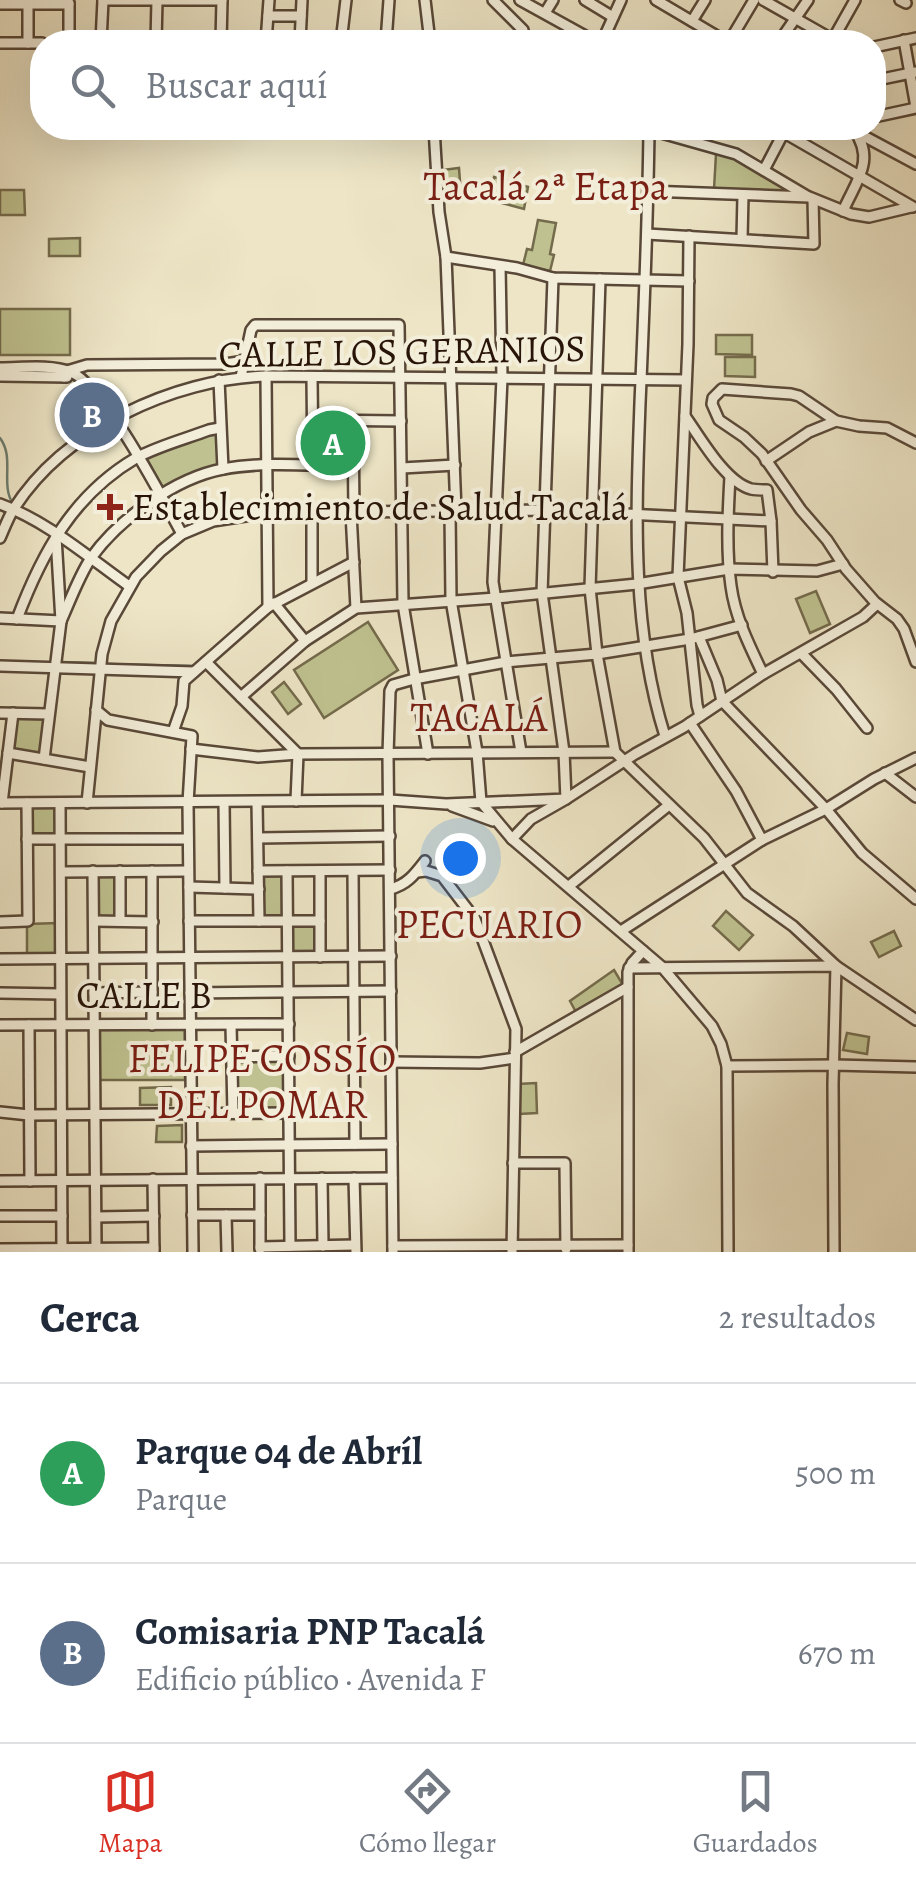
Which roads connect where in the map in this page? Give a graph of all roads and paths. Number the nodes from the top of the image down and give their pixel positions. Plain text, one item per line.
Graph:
1 (103, 0) edge
2 (145, 0) edge
3 (157, 0) edge
4 (180, 0) edge
5 (222, 0) edge
6 (269, 0) edge
7 (302, 0) edge
8 (346, 0) edge
9 (389, 0) edge
10 (425, 0) edge
11 (520, 0) edge
12 (552, 0) edge
13 (585, 0) edge
14 (622, 0) edge
15 (656, 0) edge
16 (705, 0) edge
17 (754, 0) edge
18 (763, 0) edge
19 (808, 0) edge
20 (855, 0) edge
21 (69, 2) edge
22 (498, 2) edge
23 (0, 4) edge
24 (28, 4) junction
25 (545, 13) junction
26 (268, 16) junction
27 (301, 16) junction
28 (613, 17) junction
29 (796, 18) junction
30 (692, 21) junction
31 (570, 28) joint
32 (69, 30) edge
33 (102, 30) edge
34 (156, 30) edge
35 (221, 30) edge
36 (267, 30) edge
37 (300, 30) edge
38 (343, 30) edge
39 (387, 30) edge
40 (429, 30) edge
41 (524, 30) edge
42 (574, 30) edge
43 (606, 30) edge
44 (707, 30) edge
45 (734, 30) edge
46 (788, 30) edge
47 (815, 30) edge
48 (840, 30) edge
49 (916, 38) edge
50 (904, 40) junction
51 (0, 43) edge
52 (28, 43) joint
53 (886, 44) edge
54 (913, 72) edge
55 (886, 78) edge
56 (916, 107) edge
57 (886, 114) edge
58 (435, 140) edge
59 (647, 140) edge
60 (682, 140) edge
61 (777, 140) edge
62 (800, 140) edge
63 (860, 140) edge
64 (871, 140) edge
65 (879, 145) junction
66 (866, 155) junction
67 (916, 164) edge
68 (764, 170) junction
69 (859, 176) junction
70 (648, 191) junction
71 (744, 195) junction
72 (811, 198) junction
73 (914, 208) edge
74 (843, 211) junction
75 (646, 234) junction
76 (690, 236) junction
77 (742, 240) junction
78 (446, 257) junction
79 (500, 266) junction
80 (552, 278) junction
81 (600, 280) junction
82 (689, 280) junction
83 (645, 281) junction
84 (245, 361) junction
85 (0, 372) edge
86 (66, 374) junction
87 (266, 376) junction
88 (241, 377) junction
89 (312, 378) junction
90 (401, 378) junction
91 (452, 378) junction
92 (502, 378) junction
93 (550, 378) junction
94 (595, 378) junction
95 (641, 379) junction
96 (219, 380) junction
97 (686, 380) junction
98 (685, 416) junction
99 (114, 418) junction
100 (313, 420) junction
101 (353, 420) junction
102 (836, 420) junction
103 (401, 421) junction
104 (220, 428) junction
105 (916, 443) edge
106 (138, 457) junction
107 (766, 461) junction
108 (266, 465) junction
109 (455, 465) junction
110 (314, 466) junction
111 (354, 466) junction
112 (402, 468) junction
113 (223, 469) junction
114 (730, 476) junction
115 (160, 494) junction
116 (0, 504) edge
117 (14, 509) junction
118 (498, 510) junction
119 (544, 510) junction
120 (401, 512) junction
121 (453, 512) junction
122 (591, 512) junction
123 (266, 513) junction
124 (312, 513) junction
125 (352, 513) junction
126 (636, 515) junction
127 (681, 518) junction
128 (728, 520) junction
129 (772, 521) junction
130 (56, 534) junction
131 (182, 534) junction
132 (0, 538) edge
133 (91, 558) junction
134 (354, 562) junction
135 (843, 564) junction
136 (730, 570) junction
137 (773, 572) junction
138 (678, 577) junction
139 (312, 582) junction
140 (638, 584) junction
141 (129, 586) junction
142 (590, 588) junction
143 (542, 594) junction
144 (496, 598) junction
145 (452, 600) junction
146 (403, 604) junction
147 (877, 604) junction
148 (271, 605) junction
149 (356, 608) junction
150 (0, 618) edge
151 (17, 619) junction
152 (61, 620) junction
153 (742, 626) junction
154 (695, 638) junction
155 (305, 641) junction
156 (645, 646) junction
157 (598, 654) junction
158 (802, 654) junction
159 (551, 658) junction
160 (206, 662) junction
161 (506, 662) junction
162 (916, 662) edge
163 (0, 666) edge
164 (54, 667) junction
165 (100, 668) junction
166 (464, 671) junction
167 (194, 672) junction
168 (763, 674) junction
169 (414, 678) junction
170 (241, 697) junction
171 (722, 701) junction
172 (96, 710) junction
173 (0, 713) edge
174 (12, 714) junction
175 (48, 714) junction
176 (700, 716) junction
177 (690, 724) junction
178 (867, 728) dead end
179 (173, 732) junction
180 (665, 736) junction
181 (191, 749) junction
182 (477, 752) junction
183 (520, 752) junction
184 (564, 752) junction
185 (616, 752) junction
186 (8, 753) junction
187 (298, 754) junction
188 (428, 754) junction
189 (388, 755) junction
190 (916, 758) edge
191 (44, 759) junction
192 (624, 762) junction
193 (90, 767) junction
194 (885, 774) junction
195 (916, 797) edge
196 (566, 799) junction
197 (390, 800) junction
198 (296, 801) junction
199 (188, 802) junction
200 (224, 802) junction
201 (257, 802) junction
202 (480, 802) junction
203 (1, 803) edge
204 (60, 803) junction
205 (87, 803) junction
206 (27, 804) junction
207 (446, 804) junction
208 (669, 805) junction
209 (826, 808) junction
210 (496, 822) junction
211 (390, 836) junction
212 (60, 838) junction
213 (258, 838) junction
214 (27, 839) junction
215 (188, 839) junction
216 (512, 839) junction
217 (762, 840) junction
218 (425, 861) dead end
219 (725, 866) junction
220 (390, 870) junction
221 (94, 871) junction
222 (120, 871) junction
223 (152, 871) junction
224 (188, 871) junction
225 (258, 871) junction
226 (287, 871) junction
227 (320, 871) junction
228 (352, 871) junction
229 (61, 872) junction
230 (417, 872) junction
231 (569, 886) junction
232 (188, 888) junction
233 (225, 888) junction
234 (258, 888) junction
235 (390, 888) junction
236 (916, 899) edge
237 (94, 920) junction
238 (120, 921) junction
239 (189, 921) junction
240 (259, 921) junction
241 (287, 921) junction
242 (0, 922) edge
243 (152, 922) junction
244 (320, 922) junction
245 (621, 931) junction
246 (644, 950) junction
247 (354, 956) junction
248 (390, 956) junction
249 (60, 957) junction
250 (288, 957) junction
251 (320, 957) junction
252 (94, 958) junction
253 (153, 958) junction
254 (189, 958) junction
255 (0, 959) edge
256 (836, 966) junction
257 (662, 967) junction
258 (629, 968) junction
259 (628, 987) junction
260 (152, 992) junction
261 (288, 992) junction
262 (354, 992) junction
263 (391, 992) junction
264 (0, 993) edge
265 (94, 993) junction
266 (190, 993) junction
267 (60, 994) junction
268 (916, 1020) edge
269 (231, 1024) junction
270 (289, 1024) junction
271 (0, 1025) edge
272 (28, 1025) junction
273 (60, 1025) junction
274 (94, 1025) junction
275 (152, 1025) junction
276 (190, 1025) junction
277 (515, 1055) junction
278 (289, 1056) junction
279 (232, 1057) junction
280 (391, 1062) junction
281 (834, 1064) junction
282 (727, 1066) junction
283 (916, 1067) edge
284 (0, 1112) edge
285 (191, 1113) junction
286 (233, 1113) junction
287 (290, 1113) junction
288 (29, 1114) junction
289 (61, 1114) junction
290 (94, 1114) junction
291 (290, 1144) junction
292 (355, 1144) junction
293 (392, 1144) junction
294 (192, 1146) junction
295 (513, 1162) junction
296 (260, 1178) junction
297 (289, 1178) junction
298 (322, 1178) junction
299 (354, 1178) junction
300 (392, 1178) junction
301 (154, 1179) junction
302 (192, 1179) junction
303 (30, 1180) junction
304 (62, 1180) junction
305 (95, 1180) junction
306 (0, 1181) edge
307 (192, 1215) junction
308 (226, 1215) junction
309 (0, 1216) edge
310 (62, 1216) junction
311 (154, 1216) junction
312 (260, 1216) junction
313 (96, 1217) junction
314 (290, 1246) junction
315 (323, 1246) junction
316 (96, 1247) junction
317 (628, 1248) edge
318 (0, 1249) edge
319 (260, 1249) edge
320 (356, 1249) edge
321 (393, 1249) edge
322 (512, 1249) edge
323 (566, 1249) edge
324 (62, 1250) edge
325 (154, 1250) edge
326 (193, 1252) edge
327 (227, 1252) edge
328 (728, 1252) edge
329 (834, 1252) edge

1 - 2 street
1 - 33 street
2 - 3 street
3 - 4 street
3 - 34 street
4 - 5 street
5 - 35 street
6 - 26 street
7 - 27 street
8 - 38 street
9 - 39 street
10 - 40 street
11 - 25 street
12 - 25 street
13 - 28 street
14 - 28 street
15 - 30 street
16 - 30 street
17 - 45 street
18 - 29 street
19 - 29 street
20 - 48 street
21 - 24 street
21 - 32 street
22 - 41 street
23 - 24 street
24 - 52 street
25 - 31 street
26 - 27 street
26 - 36 street
27 - 37 street
28 - 43 street
29 - 46 street
29 - 47 street
30 - 44 street
31 - 42 street
49 - 50 street
50 - 53 street
50 - 54 street
51 - 52 street
54 - 55 street
54 - 56 street
56 - 57 street
58 - 78 street
59 - 70 street
60 - 68 street
61 - 68 street
62 - 69 street
63 - 66 street
64 - 65 street
65 - 66 street
65 - 67 street
66 - 69 street
68 - 72 street
69 - 73 street
69 - 74 street
70 - 71 street
70 - 75 street
71 - 72 street
71 - 77 street
72 - 74 street
72 - 77 street
73 - 74 street
75 - 76 street
75 - 83 street
76 - 77 street
76 - 82 street
78 - 79 street
78 - 91 street
79 - 80 street
79 - 92 street
80 - 81 street
80 - 93 street
81 - 83 street
81 - 94 street
82 - 83 street
82 - 97 street
83 - 95 street
84 - 86 street
84 - 88 street
84 - 90 street
85 - 86 street
86 - 99 street
87 - 88 street, CALLE LOS GERANIOS
87 - 89 street, CALLE LOS GERANIOS
87 - 108 street
88 - 96 street, CALLE LOS GERANIOS
89 - 90 street, CALLE LOS GERANIOS
89 - 100 street
90 - 91 street, CALLE LOS GERANIOS
90 - 103 street
91 - 92 street, CALLE LOS GERANIOS
91 - 109 street
92 - 93 street, CALLE LOS GERANIOS
92 - 118 street
93 - 94 street, CALLE LOS GERANIOS
93 - 119 street
94 - 95 street, CALLE LOS GERANIOS
94 - 122 street
95 - 97 street, CALLE LOS GERANIOS
95 - 126 street
96 - 99 street, CALLE LOS GERANIOS
96 - 104 street
97 - 98 street
98 - 114 street
98 - 127 street
99 - 106 street
99 - 117 street, CALLE LOS GERANIOS
100 - 101 street
100 - 110 street
101 - 103 street
101 - 111 street
102 - 105 street
102 - 107 street
102 - 107 street
103 - 112 street
104 - 106 street
104 - 113 street
106 - 115 street
106 - 130 street
107 - 135 street
108 - 110 street
108 - 113 street
108 - 123 street
109 - 112 street
109 - 121 street
110 - 111 street
111 - 125 street
112 - 120 street
113 - 115 street
114 - 128 street
114 - 129 street
115 - 131 street
115 - 133 street
116 - 117 street
117 - 130 street
117 - 132 street, CALLE LOS GERANIOS
118 - 119 street
118 - 121 street
118 - 144 street
119 - 122 street
119 - 143 street
120 - 121 street
120 - 125 street
120 - 146 street
121 - 145 street
122 - 126 street
122 - 142 street
123 - 124 street
123 - 131 street
123 - 148 street
124 - 125 street
124 - 139 street
125 - 134 street
126 - 127 street
126 - 140 street
127 - 128 street
127 - 138 street
128 - 129 street
128 - 136 street
129 - 137 street
130 - 133 street
130 - 151 street
130 - 152 street
131 - 141 street
133 - 141 street
133 - 152 street
134 - 139 street
134 - 149 street
135 - 137 street
135 - 147 street
136 - 137 street
136 - 138 street
136 - 153 street
138 - 140 street
138 - 154 street
139 - 148 street
140 - 142 street
140 - 156 street
141 - 165 street
142 - 143 street
142 - 157 street
143 - 144 street
143 - 159 street
144 - 145 street
144 - 161 street
145 - 146 street
145 - 166 street
146 - 149 street
146 - 169 street
147 - 158 street
147 - 162 street
148 - 155 street
148 - 160 street
149 - 155 street
150 - 151 street
151 - 152 street
152 - 164 street
153 - 154 street
153 - 168 street
154 - 156 street
154 - 171 street
154 - 176 street
155 - 170 street
156 - 157 street
156 - 180 street
157 - 159 street
157 - 185 street
158 - 168 street
158 - 178 street
159 - 161 street
159 - 184 street
160 - 167 street
160 - 170 street
161 - 166 street
161 - 183 street
163 - 164 street
164 - 165 street
164 - 175 street
165 - 167 street
165 - 172 street
166 - 169 street
166 - 182 street
167 - 179 street
168 - 171 street
169 - 188 street
169 - 189 street
170 - 187 street
171 - 176 street
171 - 209 street
172 - 179 street
172 - 193 street
173 - 174 street
174 - 175 street
174 - 186 street
175 - 191 street
176 - 177 street
177 - 180 street
177 - 217 street
179 - 181 street
180 - 192 street
181 - 187 street
181 - 199 street
182 - 183 street
182 - 188 street
182 - 202 street
183 - 184 street
184 - 185 street
184 - 196 street
185 - 192 street
186 - 191 street
186 - 203 street
187 - 189 street
187 - 198 street
188 - 189 street
189 - 197 street
190 - 194 street
191 - 193 street
192 - 196 street
192 - 208 street
193 - 205 street
194 - 195 street
194 - 209 street
196 - 202 street
196 - 216 street
197 - 198 street
197 - 207 street
197 - 211 street
198 - 201 street
199 - 200 street
199 - 205 street
199 - 215 street
200 - 201 street
200 - 233 street
201 - 213 street
202 - 207 street
202 - 210 street
203 - 206 street
204 - 205 street
204 - 206 street
204 - 212 street
206 - 214 street
207 - 210 street
208 - 219 street
208 - 231 street
209 - 217 street
209 - 236 street
210 - 216 street
211 - 213 street
211 - 220 street
212 - 214 street
212 - 215 street
212 - 229 street
213 - 225 street
214 - 242 street
215 - 224 street
216 - 231 street
217 - 219 street
218 - 230 street
219 - 245 street
219 - 256 street
220 - 228 street
220 - 235 street
221 - 222 street
221 - 229 street
221 - 237 street
222 - 223 street
222 - 238 street
223 - 224 street
223 - 243 street
224 - 232 street
225 - 226 street
225 - 234 street
226 - 227 street
226 - 241 street
227 - 228 street
227 - 244 street
228 - 247 street
229 - 249 street
230 - 235 street
230 - 277 street
231 - 245 street
232 - 233 street
232 - 239 street
233 - 234 street
234 - 240 street
235 - 248 street
237 - 238 street
237 - 252 street
238 - 243 street
239 - 240 street
239 - 254 street
240 - 241 street
241 - 244 street
241 - 250 street
243 - 253 street
244 - 251 street
245 - 246 street
246 - 257 street
246 - 258 street
247 - 248 street
247 - 251 street
247 - 262 street
248 - 263 street
249 - 252 street
249 - 255 street
249 - 267 street
250 - 251 street
250 - 254 street
250 - 261 street
252 - 253 street
252 - 265 street
253 - 254 street
253 - 260 street
254 - 266 street
256 - 257 street
256 - 268 street
256 - 281 street
257 - 258 street
257 - 282 street
258 - 259 street
259 - 277 street
259 - 317 street
260 - 265 street
260 - 275 street
261 - 262 street
261 - 266 street
261 - 270 street
262 - 263 street
262 - 292 street
263 - 280 street
264 - 267 street
265 - 274 street
266 - 276 street
267 - 273 street
269 - 270 street, CALLE B
269 - 276 street, CALLE B
269 - 279 street
270 - 278 street
271 - 272 street, CALLE B
272 - 273 street, CALLE B
272 - 288 street
273 - 274 street, CALLE B
273 - 289 street
274 - 275 street, CALLE B
274 - 290 street
275 - 276 street, CALLE B
276 - 285 street
277 - 280 street
277 - 295 street
278 - 279 street
278 - 287 street
279 - 286 street
280 - 293 street
281 - 282 street
281 - 283 street
281 - 329 street
282 - 328 street
284 - 288 street
285 - 286 street
285 - 290 street
285 - 294 street
286 - 287 street
287 - 291 street
288 - 289 street
288 - 303 street
289 - 290 street
289 - 304 street
290 - 305 street
291 - 292 street
291 - 294 street
291 - 297 street
292 - 293 street
293 - 300 street
294 - 302 street
295 - 322 street
295 - 323 street
296 - 297 street
296 - 302 street
296 - 312 street
297 - 298 street
297 - 314 street
298 - 299 street
298 - 315 street
299 - 300 street
299 - 320 street
300 - 321 street
301 - 302 street
301 - 305 street
301 - 311 street
302 - 307 street
303 - 304 street
303 - 306 street
304 - 305 street
304 - 310 street
305 - 313 street
307 - 308 street
307 - 326 street
308 - 312 street
308 - 327 street
309 - 310 street
310 - 324 street
311 - 313 street
311 - 325 street
312 - 319 street
313 - 316 street
314 - 315 street
314 - 319 street
315 - 320 street
316 - 324 street
316 - 325 street
317 - 323 street
318 - 324 street
321 - 322 street
322 - 323 street

